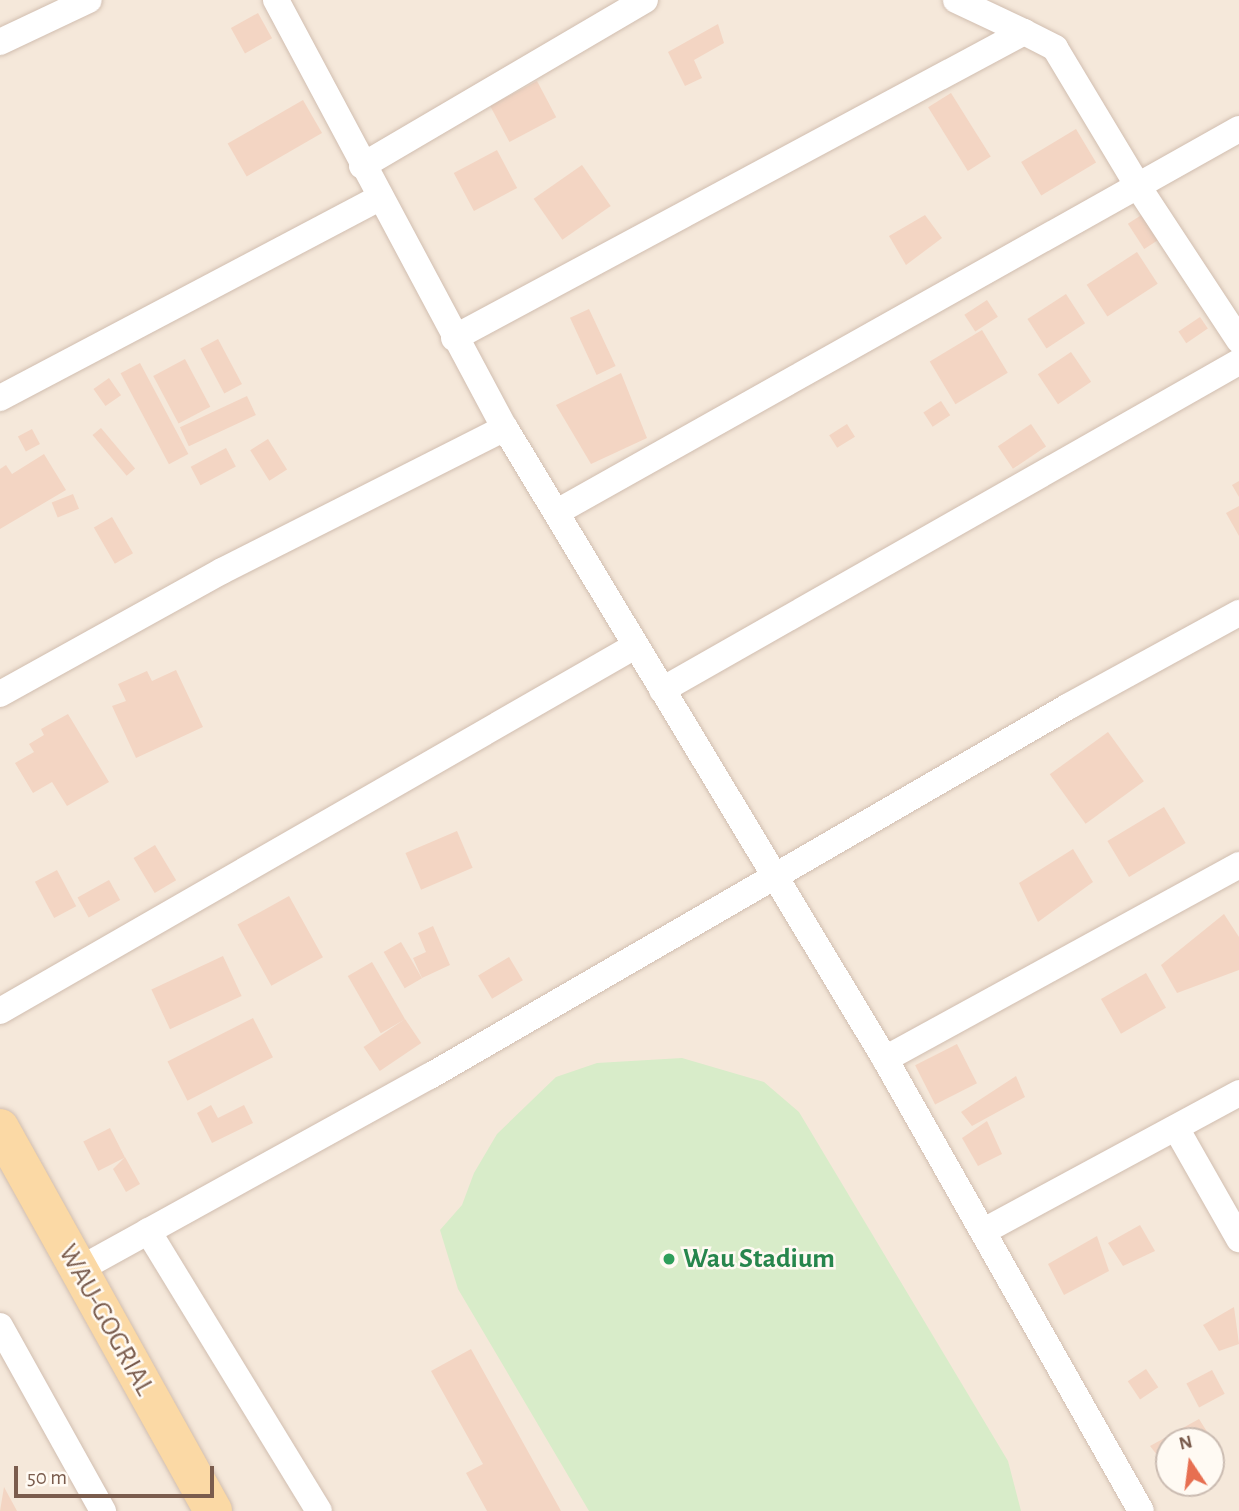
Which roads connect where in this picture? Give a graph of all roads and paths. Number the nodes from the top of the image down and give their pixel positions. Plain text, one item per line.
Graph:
1 (89, 0) edge
2 (276, 0) edge
3 (645, 0) edge
4 (956, 0) edge
5 (1024, 32) junction
6 (0, 42) edge
7 (1239, 129) edge
8 (362, 166) junction
9 (1139, 188) junction
10 (379, 198) junction
11 (454, 338) junction
12 (1239, 340) edge
13 (1239, 362) edge
14 (0, 398) edge
15 (505, 428) junction
16 (558, 512) junction
17 (1239, 613) edge
18 (635, 646) junction
19 (662, 690) junction
20 (0, 694) edge
21 (1239, 865) edge
22 (777, 876) junction
23 (0, 1011) edge
24 (885, 1059) junction
25 (1239, 1093) edge
26 (1176, 1128) junction
27 (5, 1152) edge
28 (148, 1231) junction
29 (984, 1231) junction
30 (1239, 1239) edge
31 (78, 1270) junction
32 (0, 1326) edge
33 (103, 1511) edge
34 (213, 1511) edge
35 (319, 1511) edge
36 (1140, 1511) edge

1 - 6 street
2 - 8 street
3 - 8 street
4 - 5 street
5 - 9 street
5 - 11 street
7 - 9 street
8 - 10 street
9 - 12 street
9 - 16 street
10 - 11 street
10 - 14 street
11 - 15 street
13 - 19 street
15 - 16 street
15 - 20 street
16 - 18 street
17 - 22 street
18 - 19 street
18 - 23 street
19 - 22 street
21 - 24 street
22 - 24 street
22 - 28 street
24 - 29 street
25 - 26 street
26 - 29 street
26 - 30 street
27 - 31 main road, WAU-GOGRIAL
28 - 31 street
28 - 35 street
29 - 36 street
31 - 34 main road, WAU-GOGRIAL
32 - 33 street

